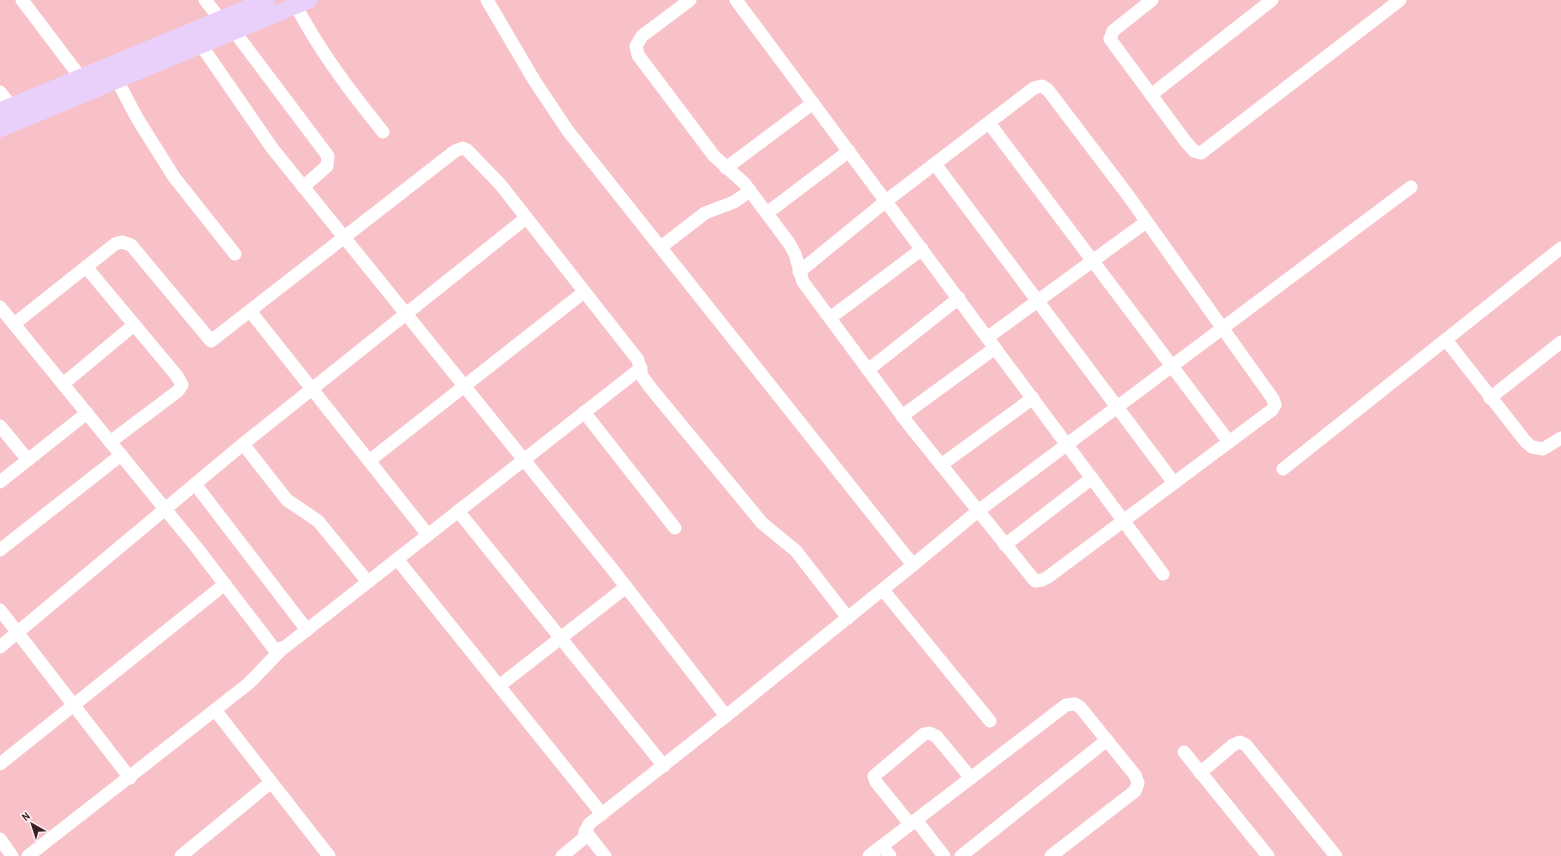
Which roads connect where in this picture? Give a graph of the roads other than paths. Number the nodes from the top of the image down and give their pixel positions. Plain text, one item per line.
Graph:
1 (22, 0) edge
2 (205, 0) edge
3 (267, 0) edge
4 (487, 0) edge
5 (690, 0) edge
6 (736, 0) edge
7 (1152, 0) edge
8 (1272, 0) edge
9 (1400, 0) edge
10 (303, 3) edge
11 (220, 19) junction
12 (234, 31) junction
13 (200, 45) junction
14 (80, 78) junction
15 (118, 80) junction
16 (0, 92) edge
17 (1151, 95) junction
18 (813, 103) junction
19 (6, 109) edge
20 (989, 123) junction
21 (0, 129) edge
22 (383, 132) dead end
23 (849, 152) junction
24 (936, 164) junction
25 (726, 168) junction
26 (303, 187) junction
27 (1411, 188) dead end
28 (750, 191) junction
29 (886, 201) junction
30 (767, 213) junction
31 (526, 218) junction
32 (1146, 222) junction
33 (344, 238) junction
34 (661, 247) junction
35 (1561, 248) edge
36 (922, 249) junction
37 (235, 254) dead end
38 (1092, 261) junction
39 (86, 267) junction
40 (799, 272) junction
41 (584, 292) junction
42 (959, 298) junction
43 (1038, 300) junction
44 (0, 307) edge
45 (250, 311) junction
46 (406, 314) junction
47 (830, 318) junction
48 (14, 324) junction
49 (134, 325) junction
50 (1222, 329) junction
51 (988, 337) junction
52 (1446, 340) junction
53 (1561, 342) edge
54 (995, 348) junction
55 (1172, 367) junction
56 (641, 368) junction
57 (868, 370) junction
58 (63, 384) junction
59 (464, 386) junction
60 (312, 390) junction
61 (1033, 398) junction
62 (1490, 398) junction
63 (1118, 407) junction
64 (584, 412) junction
65 (87, 414) junction
66 (902, 416) junction
67 (0, 426) edge
68 (1561, 438) edge
69 (110, 442) junction
70 (1229, 442) junction
71 (243, 444) junction
72 (1068, 445) junction
73 (121, 455) junction
74 (28, 460) junction
75 (523, 460) junction
76 (369, 461) junction
77 (941, 465) junction
78 (1283, 468) dead end
79 (1092, 478) junction
80 (0, 482) edge
81 (1174, 483) junction
82 (195, 484) junction
83 (165, 510) junction
84 (458, 511) junction
85 (978, 511) junction
86 (1124, 520) junction
87 (675, 528) dead end
88 (428, 535) junction
89 (1005, 545) junction
90 (0, 550) edge
91 (397, 559) junction
92 (913, 565) junction
93 (1163, 574) dead end
94 (368, 582) junction
95 (225, 584) junction
96 (626, 587) junction
97 (883, 590) junction
98 (0, 610) edge
99 (848, 618) junction
100 (307, 630) junction
101 (18, 633) junction
102 (561, 639) junction
103 (0, 647) edge
104 (282, 649) junction
105 (499, 686) junction
106 (72, 706) junction
107 (214, 710) junction
108 (726, 716) junction
109 (990, 721) dead end
110 (1107, 740) junction
111 (1184, 752) dead end
112 (0, 764) edge
113 (664, 766) junction
114 (1200, 773) junction
115 (130, 778) junction
116 (971, 778) junction
117 (270, 783) junction
118 (602, 814) junction
119 (913, 822) junction
120 (585, 831) junction
121 (0, 840) edge
122 (882, 846) junction
123 (1331, 854) edge
124 (12, 856) edge
125 (28, 856) edge
126 (181, 856) edge
127 (328, 856) edge
128 (562, 856) edge
129 (605, 856) edge
130 (869, 856) edge
131 (890, 856) edge
132 (944, 856) edge
133 (961, 856) edge
134 (1051, 856) edge
135 (1268, 856) edge

1 - 14 street
2 - 11 street
3 - 11 main road
4 - 34 street
5 - 25 street
6 - 18 street
7 - 17 street
8 - 17 street
9 - 17 street
10 - 12 main road
10 - 22 street
11 - 14 main road
12 - 13 main road
12 - 26 street
13 - 15 main road
13 - 26 street
14 - 19 main road
15 - 21 main road
15 - 37 street
16 - 19 street
18 - 23 street
18 - 25 street
20 - 24 street
20 - 32 street
20 - 38 street
23 - 29 street
23 - 30 street
24 - 29 street
24 - 43 street
25 - 28 street
26 - 33 street
27 - 50 street
28 - 30 street
28 - 34 street
29 - 36 street
29 - 40 street
30 - 40 street
31 - 33 street
31 - 41 street
31 - 46 street
32 - 38 street
32 - 50 street
33 - 45 street
33 - 46 street
34 - 92 street
35 - 52 street
36 - 42 street
36 - 47 street
38 - 43 street
38 - 55 street
39 - 45 street
39 - 48 street
39 - 49 street
40 - 47 street
41 - 56 street
41 - 59 street
42 - 51 street
42 - 57 street
43 - 51 street
43 - 63 street
44 - 48 street
45 - 60 street
46 - 59 street
46 - 60 street
47 - 57 street
48 - 58 street
49 - 58 street
49 - 69 street
50 - 55 street
50 - 70 street
51 - 54 street
52 - 62 street
52 - 78 street
53 - 62 street
54 - 61 street
54 - 66 street
55 - 63 street
55 - 70 street
56 - 64 street
56 - 99 street
57 - 66 street
58 - 65 street
59 - 75 street
59 - 76 street
60 - 71 street
60 - 76 street
61 - 72 street
61 - 77 street
62 - 68 street
63 - 72 street
63 - 81 street
64 - 75 street
64 - 87 street
65 - 69 street
65 - 74 street
66 - 77 street
67 - 74 street
69 - 73 street
70 - 81 street
71 - 82 street
71 - 94 street
72 - 79 street
72 - 85 street
73 - 83 street
73 - 90 street
74 - 80 street
75 - 84 street
75 - 96 street
76 - 88 street
77 - 85 street
79 - 86 street
79 - 89 street
81 - 86 street
82 - 83 street
82 - 100 street
83 - 95 street
83 - 101 street
84 - 88 street
84 - 102 street
85 - 89 street
85 - 92 street
86 - 89 street
86 - 93 street
88 - 91 street
91 - 94 street
91 - 105 street
92 - 97 street
94 - 100 street
95 - 104 street
95 - 106 street
96 - 102 street
96 - 108 street
97 - 99 street
97 - 109 street
98 - 101 street
99 - 108 street
100 - 104 street
101 - 103 street
101 - 106 street
102 - 105 street
102 - 113 street
104 - 107 street
105 - 118 street
106 - 112 street
106 - 115 street
107 - 115 street
107 - 117 street
108 - 113 street
110 - 116 street
110 - 133 street
110 - 134 street
111 - 114 street
113 - 118 street
114 - 123 street
114 - 135 street
115 - 125 street
116 - 119 street
116 - 119 street
117 - 126 street
117 - 127 street
118 - 120 street
119 - 122 street
119 - 132 street
120 - 128 street
120 - 129 street
121 - 124 street
122 - 130 street
122 - 131 street

